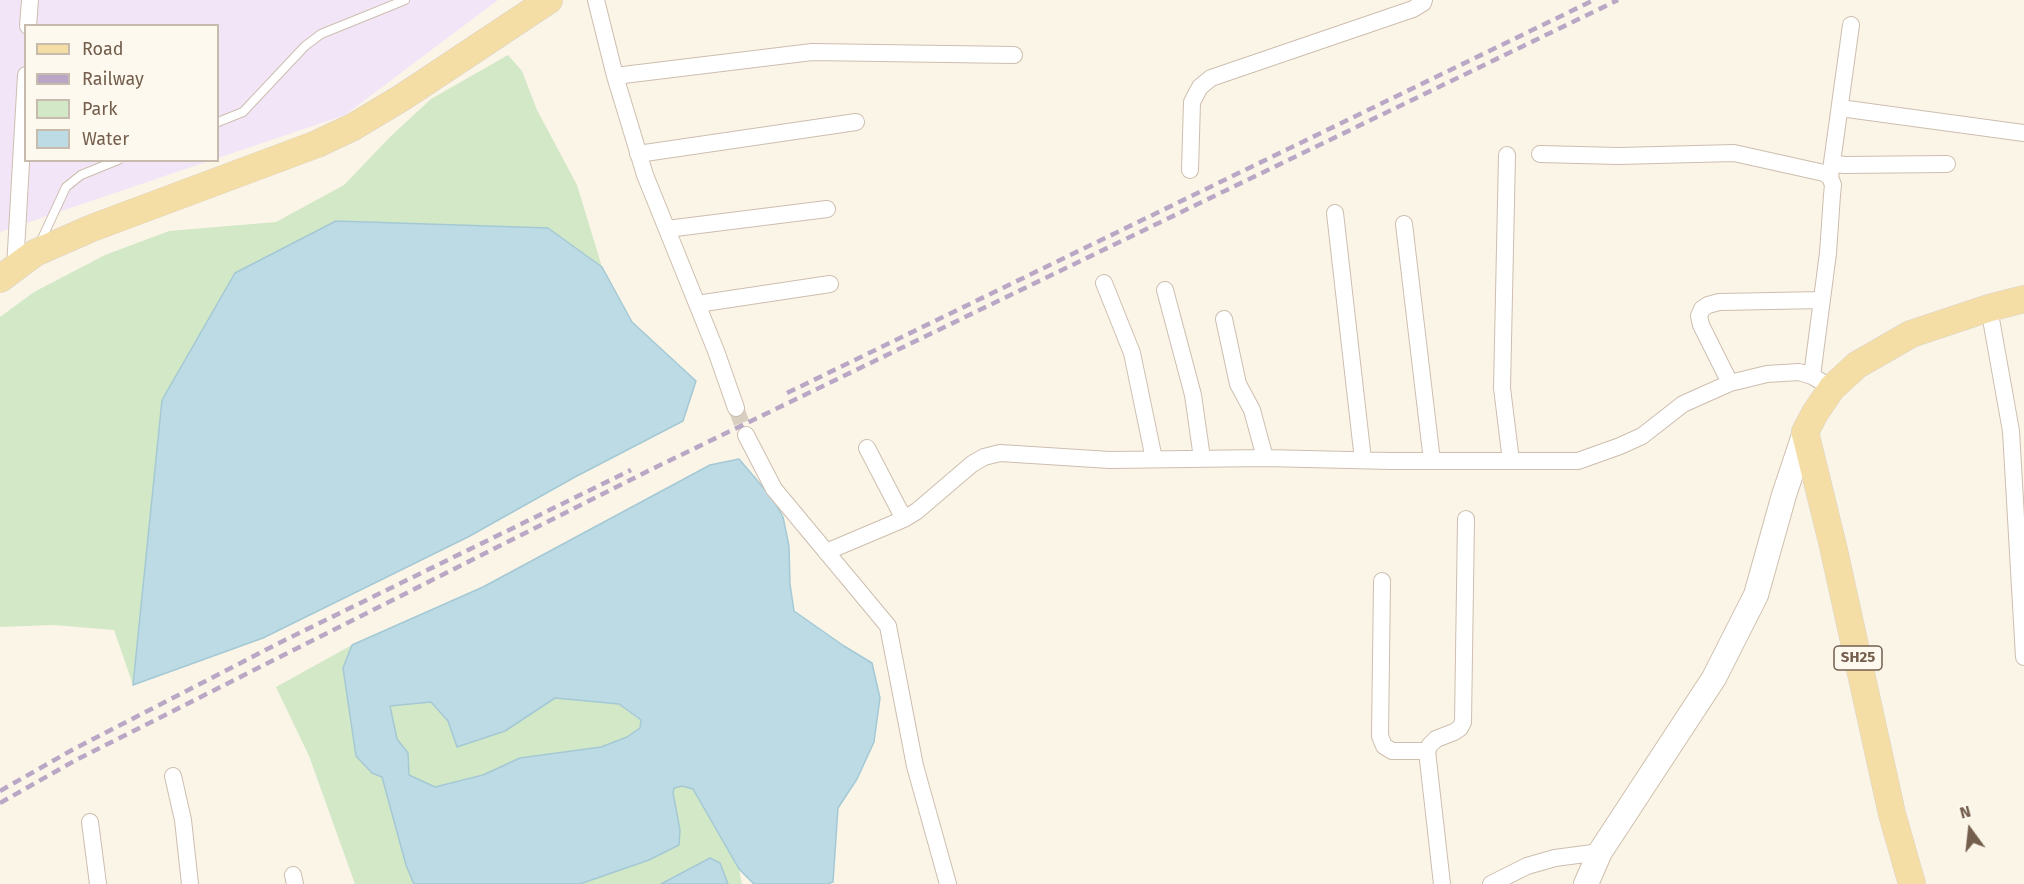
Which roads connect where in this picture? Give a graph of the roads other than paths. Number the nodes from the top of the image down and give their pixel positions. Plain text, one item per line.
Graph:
1 (30, 0) edge
2 (405, 0) edge
3 (549, 0) edge
4 (596, 0) edge
5 (1424, 0) edge
6 (28, 24) edge
7 (1851, 25) dead end
8 (1014, 56) dead end
9 (615, 76) junction
10 (1840, 108) junction
11 (24, 118) edge
12 (219, 122) edge
13 (856, 122) dead end
14 (2024, 133) edge
15 (638, 154) junction
16 (1540, 154) dead end
17 (1507, 155) dead end
18 (113, 162) edge
19 (1947, 164) dead end
20 (1190, 170) dead end
21 (1831, 170) junction
22 (827, 209) dead end
23 (1335, 213) dead end
24 (1404, 224) dead end
25 (667, 229) junction
26 (17, 267) edge
27 (1104, 283) dead end
28 (830, 284) dead end
29 (1165, 290) dead end
30 (2024, 299) edge
31 (1822, 300) junction
32 (697, 304) junction
33 (1989, 308) junction
34 (1224, 319) dead end
35 (1822, 382) junction
36 (1730, 383) junction
37 (736, 408) tunnel mouth
38 (1805, 432) junction
39 (746, 435) tunnel mouth
40 (867, 448) dead end
41 (1202, 458) junction
42 (1265, 458) junction
43 (1154, 459) junction
44 (1363, 460) junction
45 (1432, 461) junction
46 (2018, 461) edge
47 (1511, 462) junction
48 (904, 519) junction
49 (1466, 519) dead end
50 (826, 552) junction
51 (1382, 580) dead end
52 (2024, 657) edge
53 (1427, 751) junction
54 (173, 776) dead end
55 (90, 822) dead end
56 (1600, 852) junction
57 (98, 884) edge
58 (190, 884) edge
59 (948, 884) edge
60 (1442, 884) edge
61 (1491, 884) edge
62 (1586, 884) edge
63 (1912, 884) edge

1 - 6 street
2 - 12 lane
3 - 26 main road
4 - 9 street
5 - 20 street
7 - 10 street
8 - 9 street
9 - 15 street
10 - 14 street
10 - 21 street
11 - 26 street
13 - 15 street
15 - 25 street
16 - 21 street
17 - 47 street
18 - 26 lane
19 - 21 street
21 - 31 street
22 - 25 street
23 - 44 street
24 - 45 street
25 - 32 street
27 - 43 street
28 - 32 street
29 - 41 street
30 - 33 main road
31 - 35 street
31 - 36 street
32 - 37 street
33 - 35 main road
33 - 46 street
34 - 42 street
35 - 36 street
35 - 38 main road
36 - 47 street
38 - 56 main road
38 - 63 main road, SH25
39 - 50 street
40 - 48 street
41 - 42 street
41 - 43 street
42 - 44 street
43 - 48 street
44 - 45 street
45 - 47 street
46 - 52 street
48 - 50 street
49 - 53 street
50 - 59 street
51 - 53 street
53 - 60 street
54 - 58 street
55 - 57 street
56 - 61 street
56 - 62 main road

